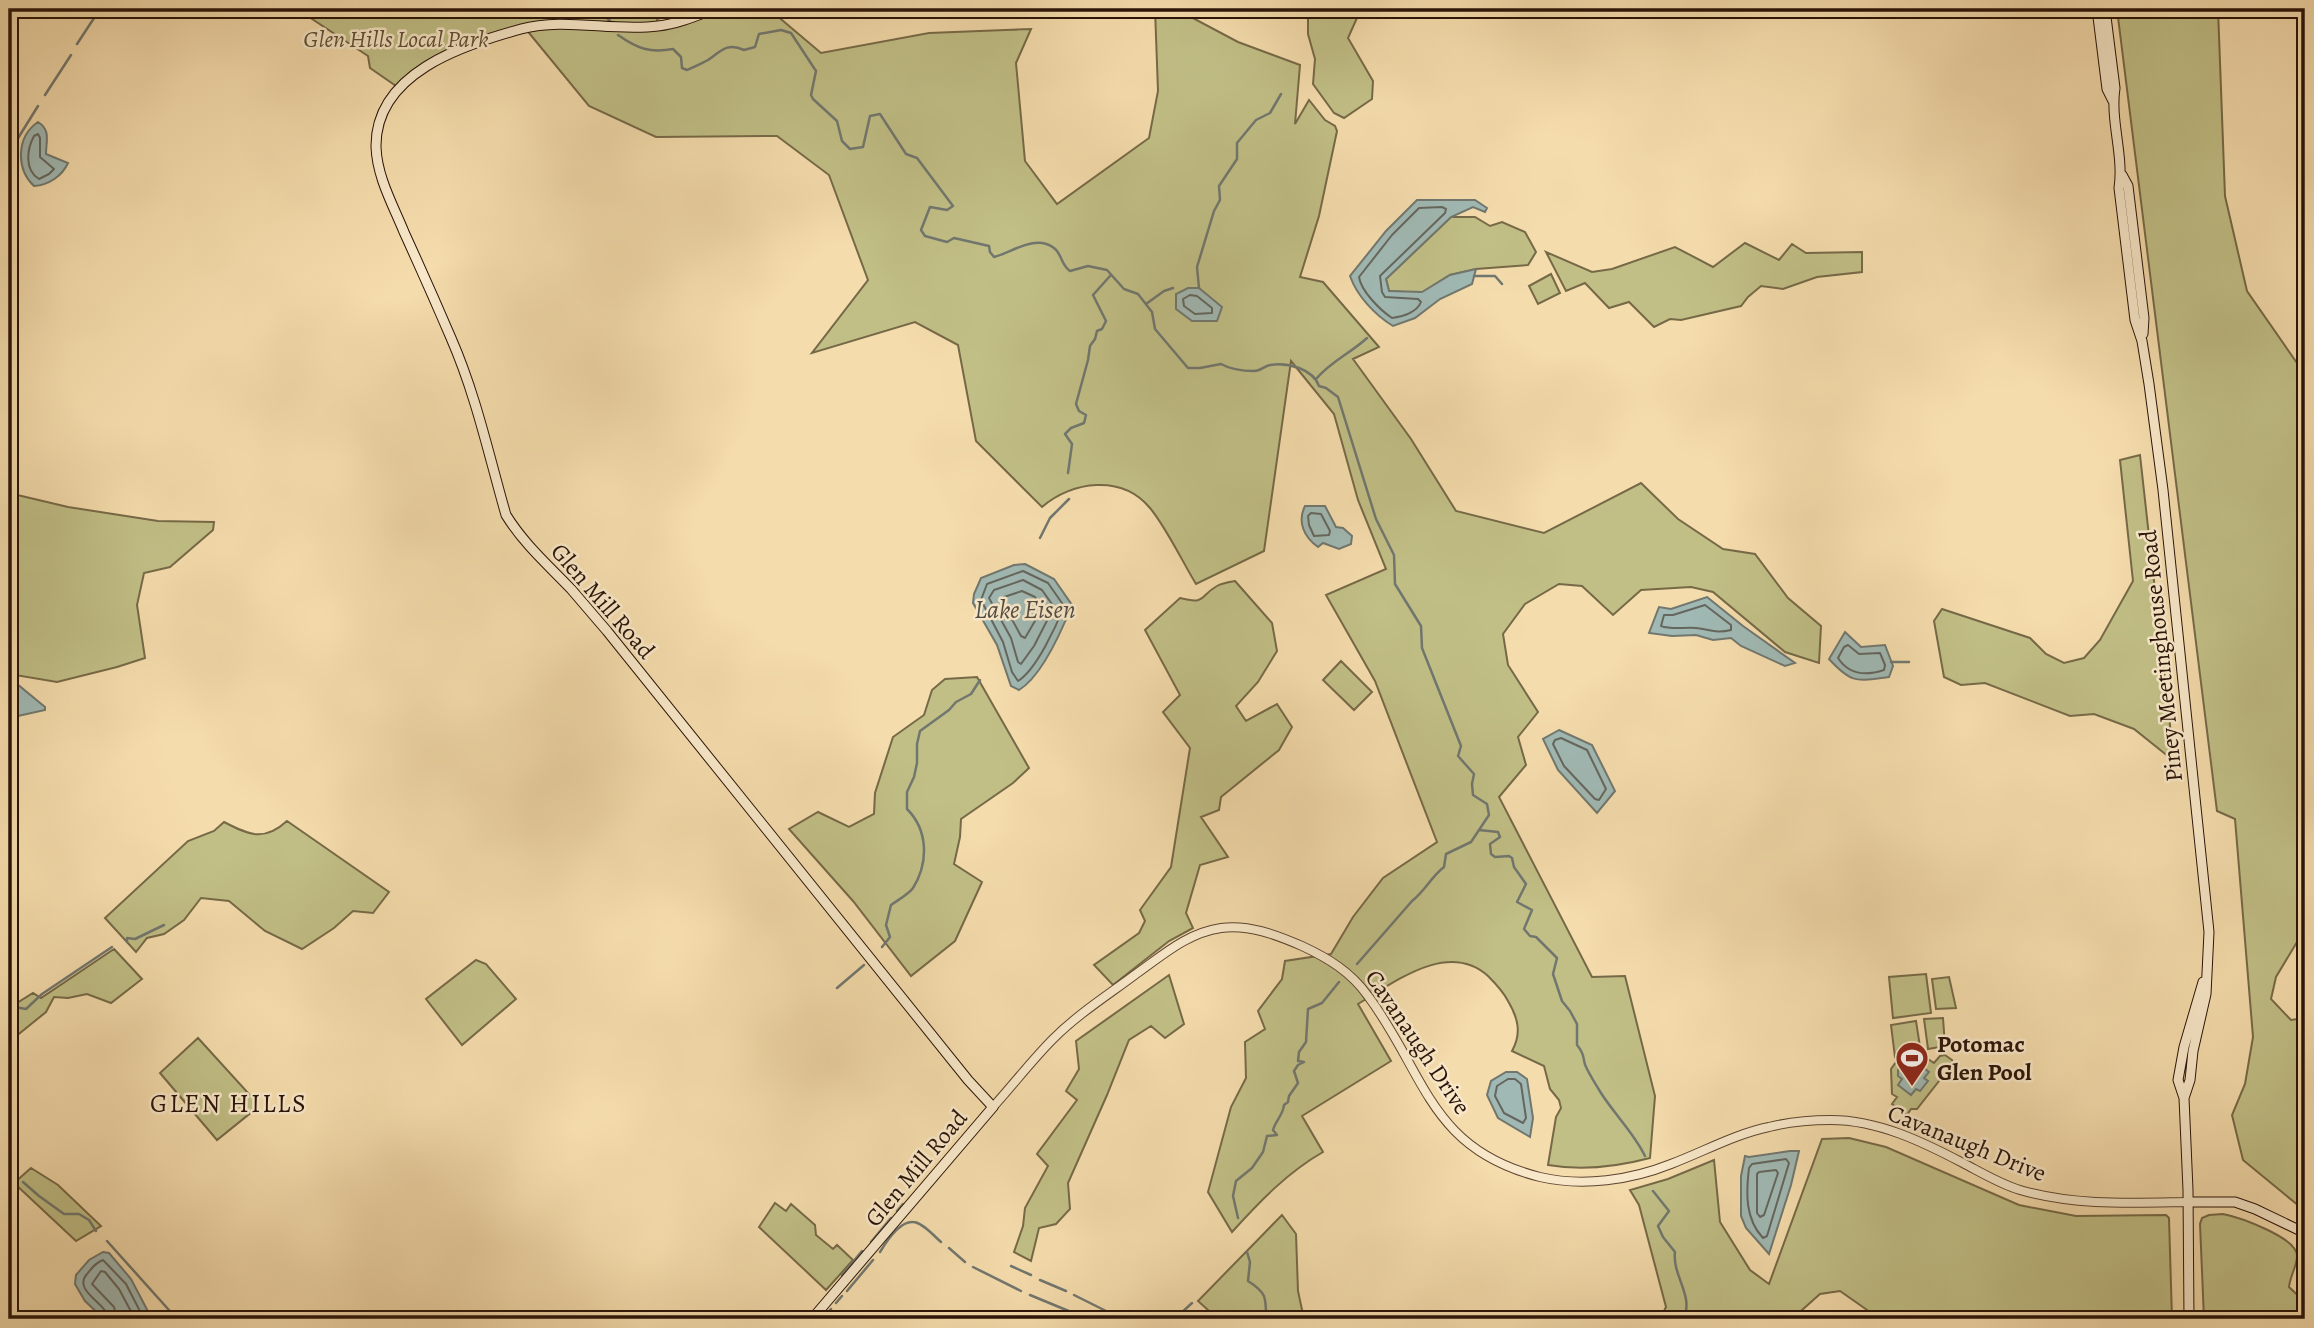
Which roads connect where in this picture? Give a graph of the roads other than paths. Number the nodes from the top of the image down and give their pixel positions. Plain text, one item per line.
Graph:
1 (713, 9) edge
2 (2097, 9) edge
3 (2105, 9) edge
4 (2113, 101) junction
5 (993, 1107) junction
6 (2187, 1202) junction
7 (2305, 1233) edge
8 (812, 1319) edge
9 (2189, 1319) edge

1 - 5 main road, Glen Mill Road
2 - 4 main road, Piney Meetinghouse Road
3 - 4 main road, Piney Meetinghouse Road
4 - 6 main road, Piney Meetinghouse Road
5 - 6 street, Cavanaugh Drive
5 - 8 main road, Glen Mill Road
6 - 7 main road
6 - 9 main road, Piney Meetinghouse Road

